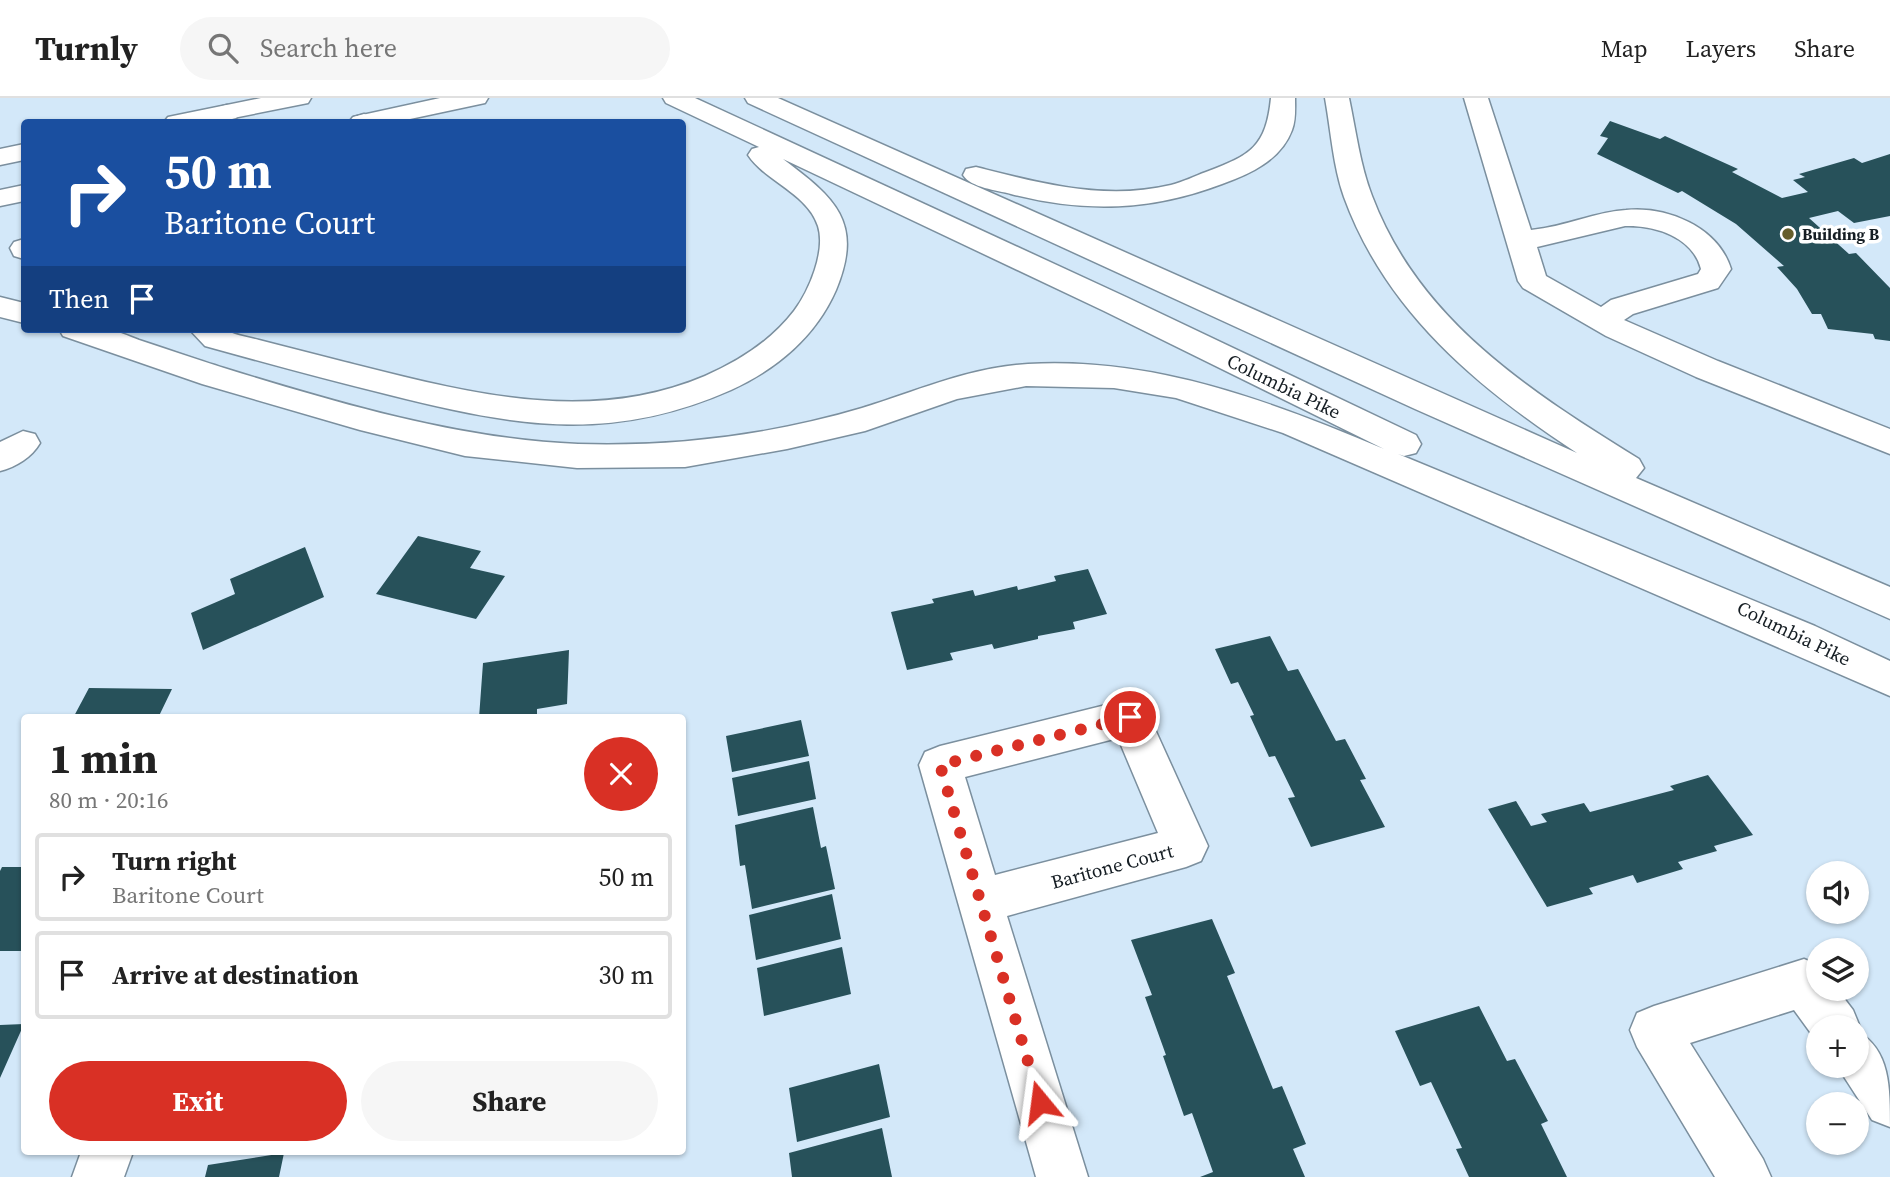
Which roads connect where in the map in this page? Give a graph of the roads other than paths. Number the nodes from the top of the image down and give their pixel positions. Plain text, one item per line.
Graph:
1 (299, 98) edge
2 (476, 98) edge
3 (675, 98) edge
4 (757, 98) edge
5 (763, 98) edge
6 (1283, 98) edge
7 (1337, 98) edge
8 (1476, 98) edge
9 (227, 113) junction
10 (194, 119) edge
11 (204, 119) edge
12 (377, 119) edge
13 (21, 153) edge
14 (0, 157) edge
15 (21, 194) edge
16 (0, 198) edge
17 (1520, 239) junction
18 (0, 307) edge
19 (21, 312) edge
20 (1601, 321) junction
21 (88, 333) edge
22 (209, 333) edge
23 (1890, 442) edge
24 (1741, 540) junction
25 (1890, 604) edge
26 (1824, 648) junction
27 (1890, 680) edge
28 (981, 901) junction
29 (1827, 1015) edge
30 (1869, 1073) edge
31 (1890, 1102) edge
32 (106, 1155) edge
33 (98, 1177) edge
34 (1062, 1177) edge
35 (1745, 1177) edge

1 - 9 main road
2 - 12 main road
3 - 22 main road
3 - 26 main road, Columbia Pike
4 - 24 main road
5 - 6 main road
7 - 24 main road
8 - 17 main road
9 - 10 main road
9 - 11 main road
13 - 14 main road
15 - 16 main road
17 - 20 main road
17 - 20 main road
18 - 19 main road
20 - 23 main road
21 - 26 main road
24 - 25 main road
26 - 27 main road, Columbia Pike
28 - 28 main road, Baritone Court
28 - 34 main road, Baritone Court
29 - 35 main road
30 - 31 main road
32 - 33 main road

